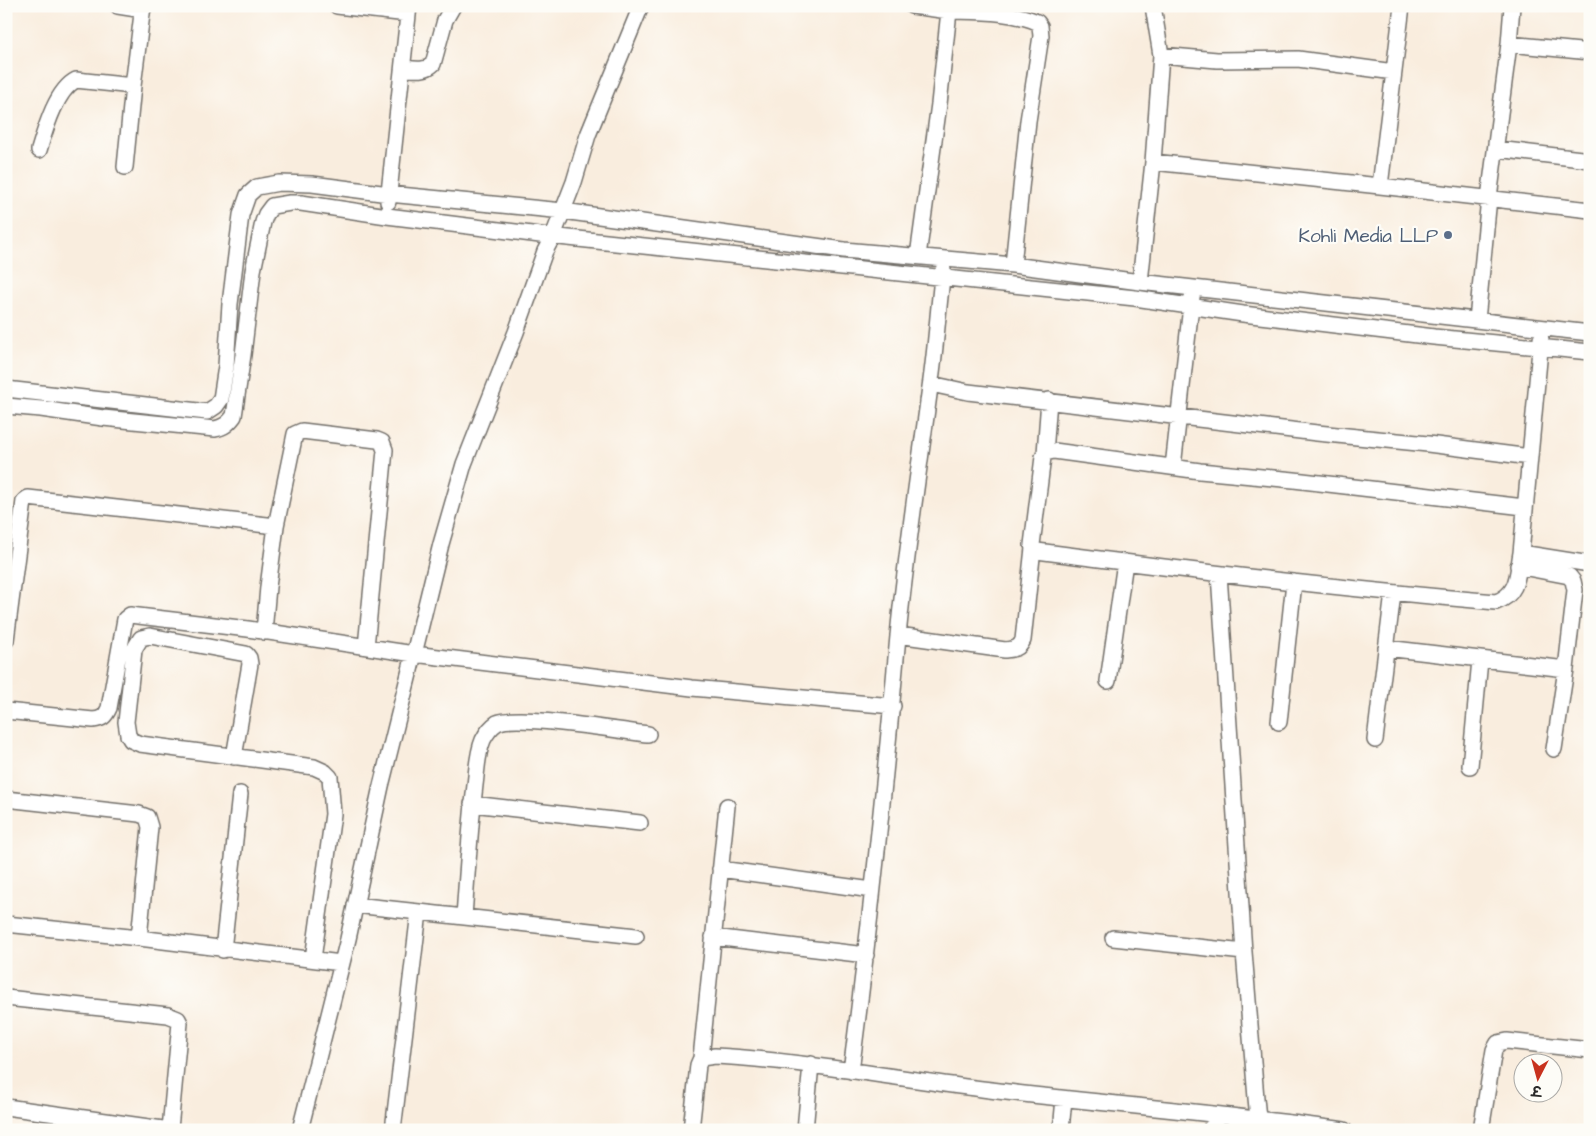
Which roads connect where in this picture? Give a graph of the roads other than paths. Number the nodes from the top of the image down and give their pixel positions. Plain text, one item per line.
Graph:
1 (118, 6) edge
2 (337, 6) edge
3 (453, 6) edge
4 (641, 6) edge
5 (912, 6) edge
6 (1153, 6) edge
7 (1402, 6) edge
8 (1512, 6) edge
9 (143, 8) edge
10 (968, 8) edge
11 (408, 10) edge
12 (949, 11) junction
13 (1509, 44) junction
14 (1590, 52) edge
15 (1161, 55) junction
16 (402, 68) junction
17 (1394, 72) junction
18 (133, 86) junction
19 (1497, 149) junction
20 (40, 150) dead end
21 (1590, 160) edge
22 (1153, 162) junction
23 (125, 167) dead end
24 (1380, 186) junction
25 (257, 187) junction
26 (389, 194) junction
27 (1489, 198) junction
28 (272, 206) junction
29 (1590, 210) edge
30 (563, 211) junction
31 (387, 216) junction
32 (553, 236) junction
33 (918, 256) junction
34 (945, 259) junction
35 (1013, 265) junction
36 (942, 278) junction
37 (1140, 282) junction
38 (1194, 288) junction
39 (1192, 307) junction
40 (1477, 320) junction
41 (1543, 328) junction
42 (1590, 333) edge
43 (1540, 347) junction
44 (1590, 352) edge
45 (931, 384) junction
46 (6, 389) edge
47 (1049, 400) junction
48 (6, 406) edge
49 (216, 406) junction
50 (1179, 416) junction
51 (229, 423) junction
52 (1045, 452) junction
53 (1530, 457) junction
54 (1173, 467) junction
55 (1524, 508) junction
56 (276, 526) junction
57 (1032, 548) junction
58 (1520, 560) junction
59 (1125, 562) junction
60 (1590, 564) edge
61 (1220, 574) junction
62 (1294, 582) junction
63 (1393, 593) junction
64 (264, 632) junction
65 (898, 635) junction
66 (6, 640) edge
67 (366, 647) junction
68 (1386, 648) junction
69 (414, 654) junction
70 (1480, 660) junction
71 (1566, 669) junction
72 (1108, 681) dead end
73 (893, 706) junction
74 (6, 711) edge
75 (1279, 722) dead end
76 (648, 734) dead end
77 (1375, 740) dead end
78 (1554, 749) dead end
79 (234, 757) junction
80 (1470, 766) dead end
81 (240, 794) dead end
82 (6, 799) edge
83 (472, 804) junction
84 (728, 806) dead end
85 (640, 822) dead end
86 (720, 869) junction
87 (872, 890) junction
88 (355, 905) junction
89 (420, 912) junction
90 (464, 917) junction
91 (6, 924) edge
92 (636, 936) dead end
93 (713, 937) junction
94 (139, 938) junction
95 (1113, 938) dead end
96 (222, 950) junction
97 (1244, 952) junction
98 (866, 955) junction
99 (313, 959) junction
100 (341, 963) junction
101 (6, 998) edge
102 (1590, 1050) edge
103 (701, 1058) junction
104 (810, 1064) junction
105 (851, 1071) junction
106 (1064, 1099) junction
107 (6, 1107) edge
108 (1220, 1115) junction
109 (1258, 1118) junction
110 (80, 1123) edge
111 (170, 1129) edge
112 (300, 1130) edge
113 (393, 1130) edge
114 (691, 1130) edge
115 (806, 1130) edge
116 (1061, 1130) edge
117 (1210, 1130) edge
118 (1344, 1130) edge
119 (1481, 1130) edge

1 - 9 street
2 - 11 street
3 - 16 street
4 - 30 street
5 - 12 street
6 - 15 street
7 - 17 street
8 - 13 street
9 - 18 street
10 - 12 street
10 - 35 street
11 - 16 street
12 - 33 street
13 - 14 street
13 - 19 street
15 - 17 street
15 - 22 street
16 - 26 street
17 - 24 street
18 - 20 street
18 - 23 street
19 - 21 street
19 - 27 street
22 - 24 street
22 - 37 street
24 - 27 street
25 - 26 street
25 - 28 street
25 - 49 street
26 - 30 street
26 - 31 street
27 - 29 street
27 - 40 street
28 - 31 street
28 - 51 street
30 - 32 street
30 - 33 street
31 - 32 street
32 - 36 street
32 - 69 street
33 - 34 street
34 - 35 street
34 - 36 street
35 - 37 street
36 - 39 street
36 - 45 street
37 - 38 street
38 - 39 street
38 - 40 street
39 - 43 street
39 - 50 street
40 - 41 street
41 - 42 street
41 - 43 street
43 - 44 street
43 - 53 street
45 - 47 street
45 - 65 street
46 - 49 street
47 - 50 street
47 - 52 street
48 - 51 street
49 - 51 street
50 - 53 street
50 - 54 street
52 - 54 street
52 - 57 street
53 - 55 street
54 - 55 street
55 - 58 street
56 - 64 street
56 - 66 street
56 - 67 street
57 - 59 street
57 - 65 street
58 - 60 street
58 - 63 street
58 - 71 street
59 - 61 street
59 - 72 street
61 - 62 street
61 - 97 street
62 - 63 street
62 - 75 street
63 - 68 street
64 - 67 street
64 - 74 street
65 - 73 street
67 - 69 street
68 - 70 street
68 - 77 street
69 - 73 street
69 - 88 street
70 - 71 street
70 - 80 street
71 - 78 street
73 - 87 street
76 - 83 street
79 - 79 street
79 - 99 street
81 - 96 street
82 - 94 street
83 - 85 street
83 - 90 street
84 - 86 street
86 - 87 street
86 - 93 street
87 - 98 street
88 - 89 street
88 - 100 street
89 - 90 street
89 - 113 street
90 - 92 street
91 - 94 street
93 - 98 street
93 - 103 street
94 - 96 street
95 - 97 street
96 - 99 street
97 - 109 street
98 - 105 street
99 - 100 street
100 - 112 street
101 - 111 street
102 - 119 street
103 - 104 street
103 - 114 street
104 - 105 street
104 - 115 street
105 - 106 street
106 - 108 street
106 - 116 street
107 - 110 street
108 - 109 street
108 - 117 street
109 - 118 street
110 - 111 street

